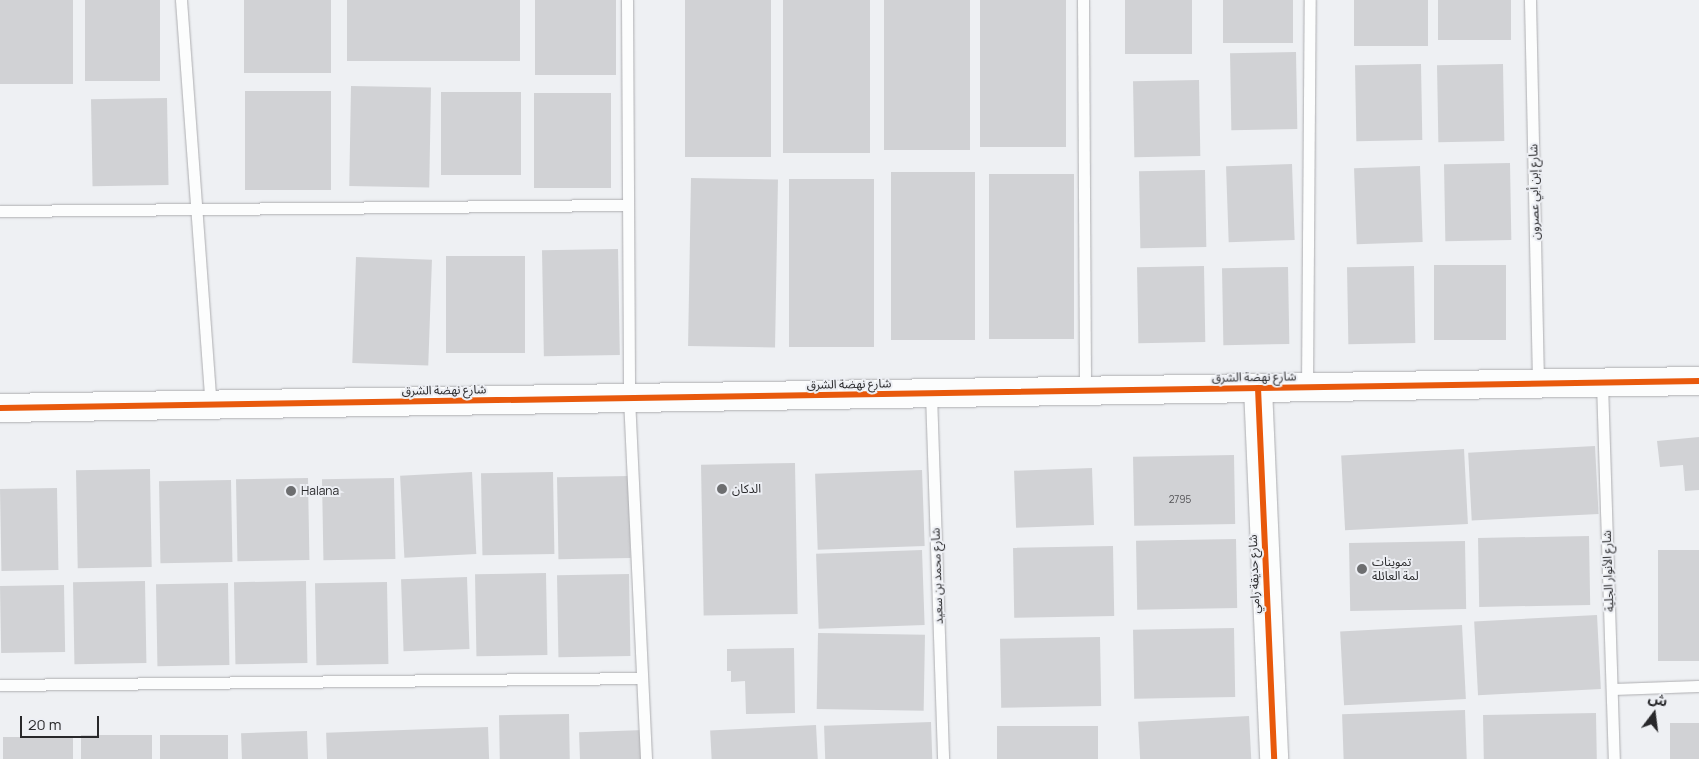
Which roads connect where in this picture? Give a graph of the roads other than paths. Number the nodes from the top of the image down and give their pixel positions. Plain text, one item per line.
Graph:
1 (181, 0) edge
2 (627, 0) edge
3 (1082, 0) edge
4 (1310, 0) edge
5 (1530, 0) edge
6 (628, 205) junction
7 (196, 209) junction
8 (0, 211) edge
9 (1699, 381) edge
10 (1602, 383) junction
11 (1538, 384) junction
12 (1307, 387) junction
13 (1258, 388) junction
14 (1085, 391) junction
15 (931, 394) junction
16 (629, 398) junction
17 (210, 405) junction
18 (0, 408) edge
19 (642, 678) junction
20 (0, 686) edge
21 (1699, 686) edge
22 (1612, 689) junction
23 (646, 759) edge
24 (943, 759) edge
25 (1274, 759) edge
26 (1614, 759) edge

1 - 7 lane
2 - 6 lane
3 - 14 lane
4 - 12 lane
5 - 11 lane, شارع إبن أبي عصرون
6 - 7 lane
6 - 16 lane
7 - 8 lane
7 - 17 lane
9 - 10 street, شارع نهضة الشرق
10 - 11 street, شارع نهضة الشرق
10 - 22 lane, شارع الأنوار الجلية
11 - 12 street, شارع نهضة الشرق
12 - 13 street, شارع نهضة الشرق
13 - 14 street, شارع نهضة الشرق
13 - 25 street, شارع حديقة رامي
14 - 15 street, شارع نهضة الشرق
15 - 16 street, شارع نهضة الشرق
15 - 24 lane, شارع محمد بن سعيد
16 - 17 street, شارع نهضة الشرق
16 - 19 lane
17 - 18 street, شارع نهضة الشرق
19 - 20 lane
19 - 23 lane
21 - 22 lane
22 - 26 lane, شارع الأنوار الجلية

